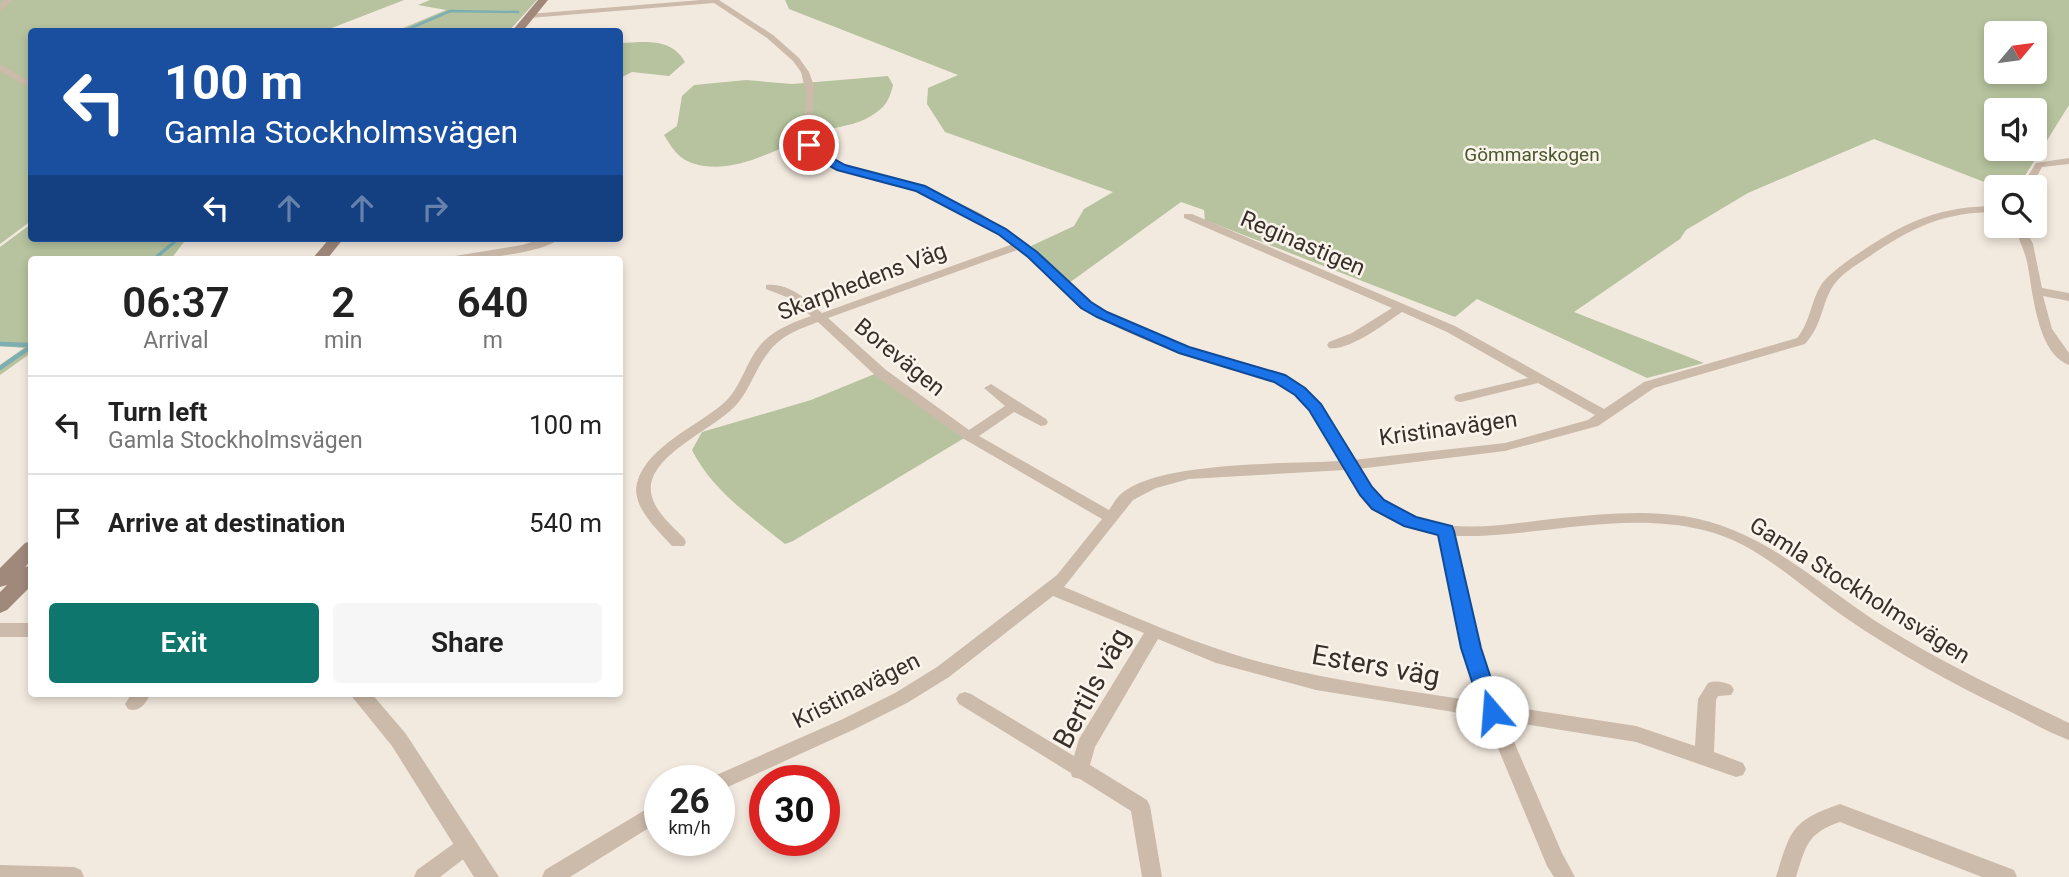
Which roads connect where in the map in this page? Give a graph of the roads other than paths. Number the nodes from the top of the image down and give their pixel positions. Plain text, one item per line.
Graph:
1 (8, 0) edge
2 (543, 0) edge
3 (715, 1) edge
4 (0, 9) edge
5 (529, 16) junction
6 (519, 28) edge
7 (0, 67) edge
8 (28, 85) edge
9 (2069, 161) edge
10 (2033, 175) edge
11 (1984, 210) edge
12 (1188, 216) dead end
13 (2025, 238) edge
14 (335, 242) edge
15 (548, 242) edge
16 (1021, 245) junction
17 (526, 254) edge
18 (323, 256) edge
19 (498, 256) edge
20 (770, 287) dead end
21 (2038, 291) junction
22 (2069, 297) edge
23 (1402, 307) junction
24 (820, 317) junction
25 (1333, 345) dead end
26 (2069, 361) edge
27 (1539, 379) junction
28 (991, 388) dead end
29 (1461, 398) dead end
30 (1014, 406) junction
31 (1606, 416) junction
32 (1041, 422) dead end
33 (969, 436) junction
34 (1351, 465) junction
35 (1110, 517) junction
36 (1446, 531) junction
37 (678, 542) dead end
38 (28, 552) edge
39 (28, 576) edge
40 (0, 580) edge
41 (1052, 589) junction
42 (0, 605) edge
43 (0, 630) edge
44 (28, 630) edge
45 (1154, 631) junction
46 (1725, 690) dead end
47 (362, 697) edge
48 (965, 699) dead end
49 (1492, 712) junction
50 (2069, 732) edge
51 (1704, 757) junction
52 (1736, 769) dead end
53 (1079, 771) junction
54 (735, 776) edge
55 (644, 820) edge
56 (467, 845) junction
57 (0, 875) edge
58 (74, 877) edge
59 (424, 877) edge
60 (487, 877) edge
61 (552, 877) edge
62 (1152, 877) edge
63 (1566, 877) edge
64 (1786, 877) edge
65 (2007, 877) edge

1 - 4 street
2 - 5 main road
3 - 5 street
3 - 16 street, Gamla Stockholmsvägen
5 - 6 main road
7 - 8 street
9 - 10 street
11 - 31 street, Kristinavägen
12 - 23 street, Reginastigen
13 - 21 street
14 - 18 main road
15 - 17 street
16 - 24 street, Skarphedens Väg
16 - 34 street, Gamla Stockholmsvägen
17 - 19 street
20 - 24 street, Borevägen
21 - 22 street
21 - 26 street
23 - 25 street
23 - 27 street, Reginastigen
24 - 33 street, Borevägen
24 - 37 street, Skarphedens Väg
27 - 29 street
27 - 31 street, Reginastigen
28 - 30 street
30 - 32 street
30 - 33 street
31 - 34 street, Kristinavägen
33 - 35 street, Borevägen
34 - 35 street, Kristinavägen
34 - 36 street, Gamla Stockholmsvägen
35 - 41 street, Kristinavägen
36 - 49 street
36 - 50 street, Gamla Stockholmsvägen
38 - 40 main road
39 - 42 main road
41 - 45 street, Esters väg
41 - 54 street, Kristinavägen
43 - 44 street
45 - 49 street, Esters väg
45 - 53 street, Bertils väg
46 - 51 street
47 - 56 street
48 - 53 street
49 - 51 street, Esters väg
49 - 63 street
51 - 52 street, Esters väg
53 - 62 street
55 - 61 street
56 - 59 street
56 - 60 street
57 - 58 street
64 - 65 street

